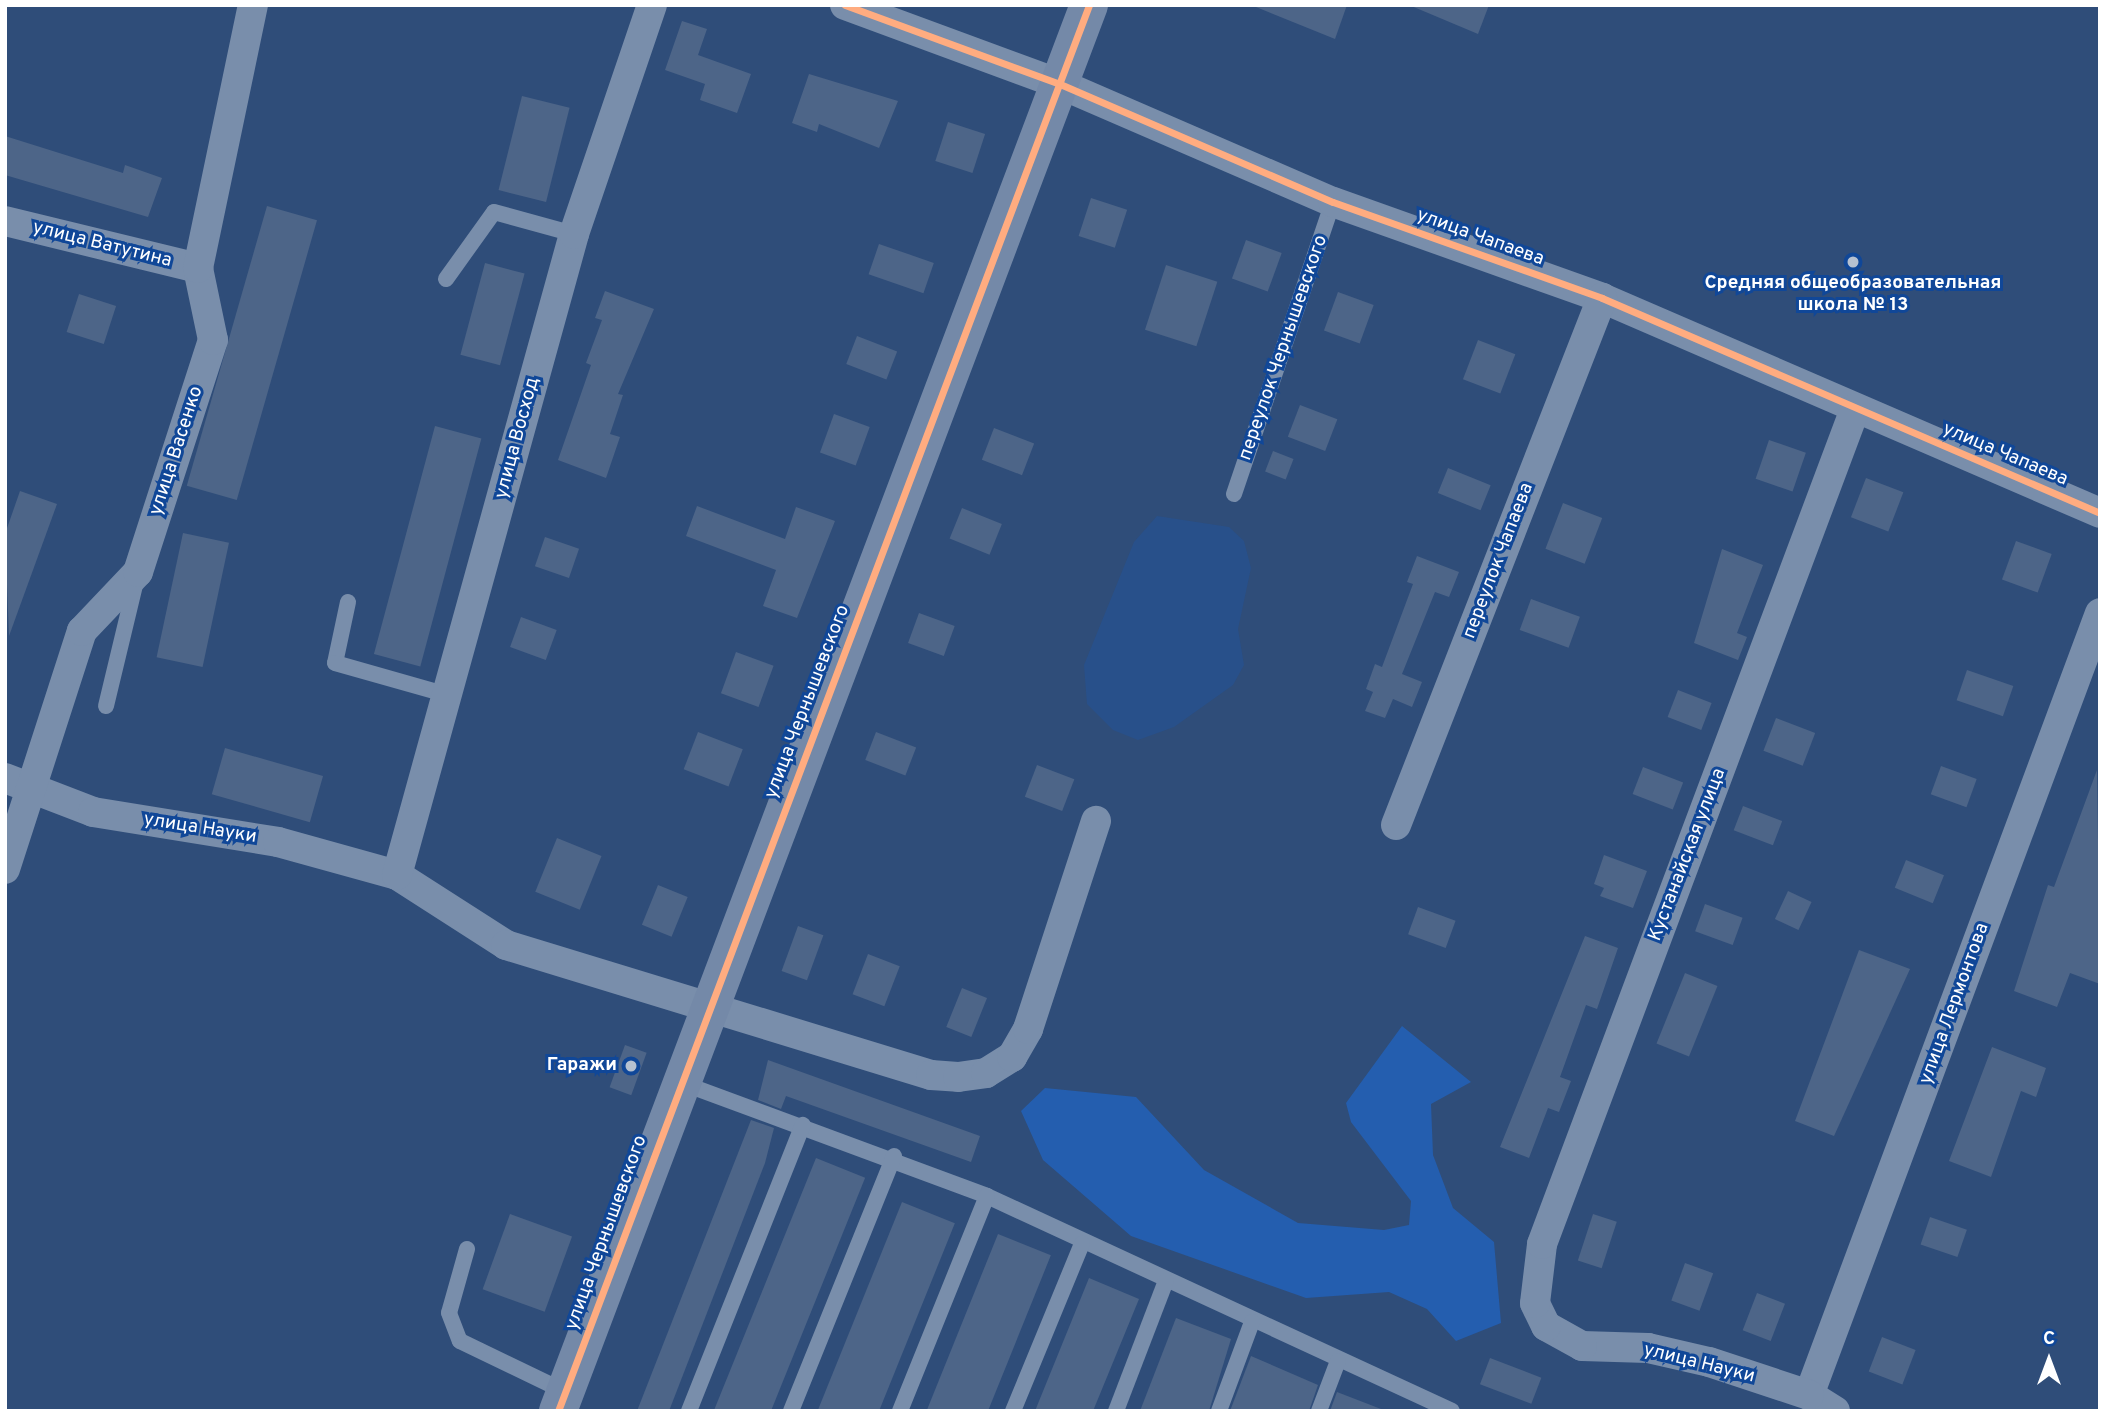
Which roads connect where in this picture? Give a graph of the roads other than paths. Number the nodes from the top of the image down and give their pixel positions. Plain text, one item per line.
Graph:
1 (253, 5) edge
2 (652, 5) edge
3 (845, 5) edge
4 (1089, 5) edge
5 (1060, 84) junction
6 (1334, 202) junction
7 (5, 221) edge
8 (574, 234) junction
9 (198, 268) junction
10 (446, 279) dead end
11 (1602, 298) junction
12 (1855, 410) junction
13 (1234, 494) dead end
14 (2100, 513) edge
15 (138, 572) junction
16 (348, 602) dead end
17 (2100, 614) edge
18 (448, 695) junction
19 (106, 706) dead end
20 (5, 778) edge
21 (36, 788) junction
22 (1096, 821) dead end
23 (1396, 825) dead end
24 (5, 869) edge
25 (397, 875) junction
26 (709, 1006) junction
27 (679, 1083) junction
28 (803, 1125) junction
29 (894, 1156) junction
30 (987, 1196) junction
31 (1082, 1244) junction
32 (467, 1248) dead end
33 (1166, 1281) junction
34 (1535, 1303) joint
35 (1252, 1322) junction
36 (1338, 1361) junction
37 (1809, 1395) junction
38 (562, 1401) edge
39 (1421, 1404) edge
40 (689, 1411) edge
41 (792, 1411) edge
42 (900, 1411) edge
43 (1013, 1411) edge
44 (1116, 1411) edge
45 (1219, 1411) edge
46 (1319, 1411) edge
47 (1452, 1411) edge
48 (1835, 1411) edge

1 - 9 street, улица Васенко
2 - 8 street, улица Восход
3 - 5 street, улица Чапаева
4 - 5 street, улица Чернышевского
5 - 6 street, улица Чапаева
5 - 26 street, улица Чернышевского
6 - 11 street, улица Чапаева
6 - 13 lane, переулок Чернышевского
7 - 9 street, улица Ватутина
8 - 10 lane
8 - 18 street, улица Восход
9 - 15 street, улица Васенко
11 - 12 street, улица Чапаева
11 - 23 street, переулок Чапаева
12 - 14 street, улица Чапаева
12 - 34 street, Кустанайская улица
15 - 19 lane
15 - 21 street, улица Васенко
16 - 18 lane
17 - 37 street, улица Лермонтова
18 - 25 street, улица Восход
20 - 21 street, улица Науки
21 - 24 street, улица Васенко
21 - 25 street, улица Науки
22 - 26 street, улица Науки
25 - 26 street, улица Науки
26 - 27 street, улица Чернышевского
27 - 28 lane
27 - 38 street, улица Чернышевского
28 - 29 lane
28 - 40 lane
29 - 30 lane
29 - 41 lane
30 - 31 lane
30 - 42 lane
31 - 33 lane
31 - 43 lane
32 - 38 lane
33 - 35 lane
33 - 44 lane
34 - 37 street, улица Науки
35 - 36 lane
35 - 45 lane
36 - 39 lane
36 - 46 lane
37 - 48 street, улица Науки
39 - 47 lane

